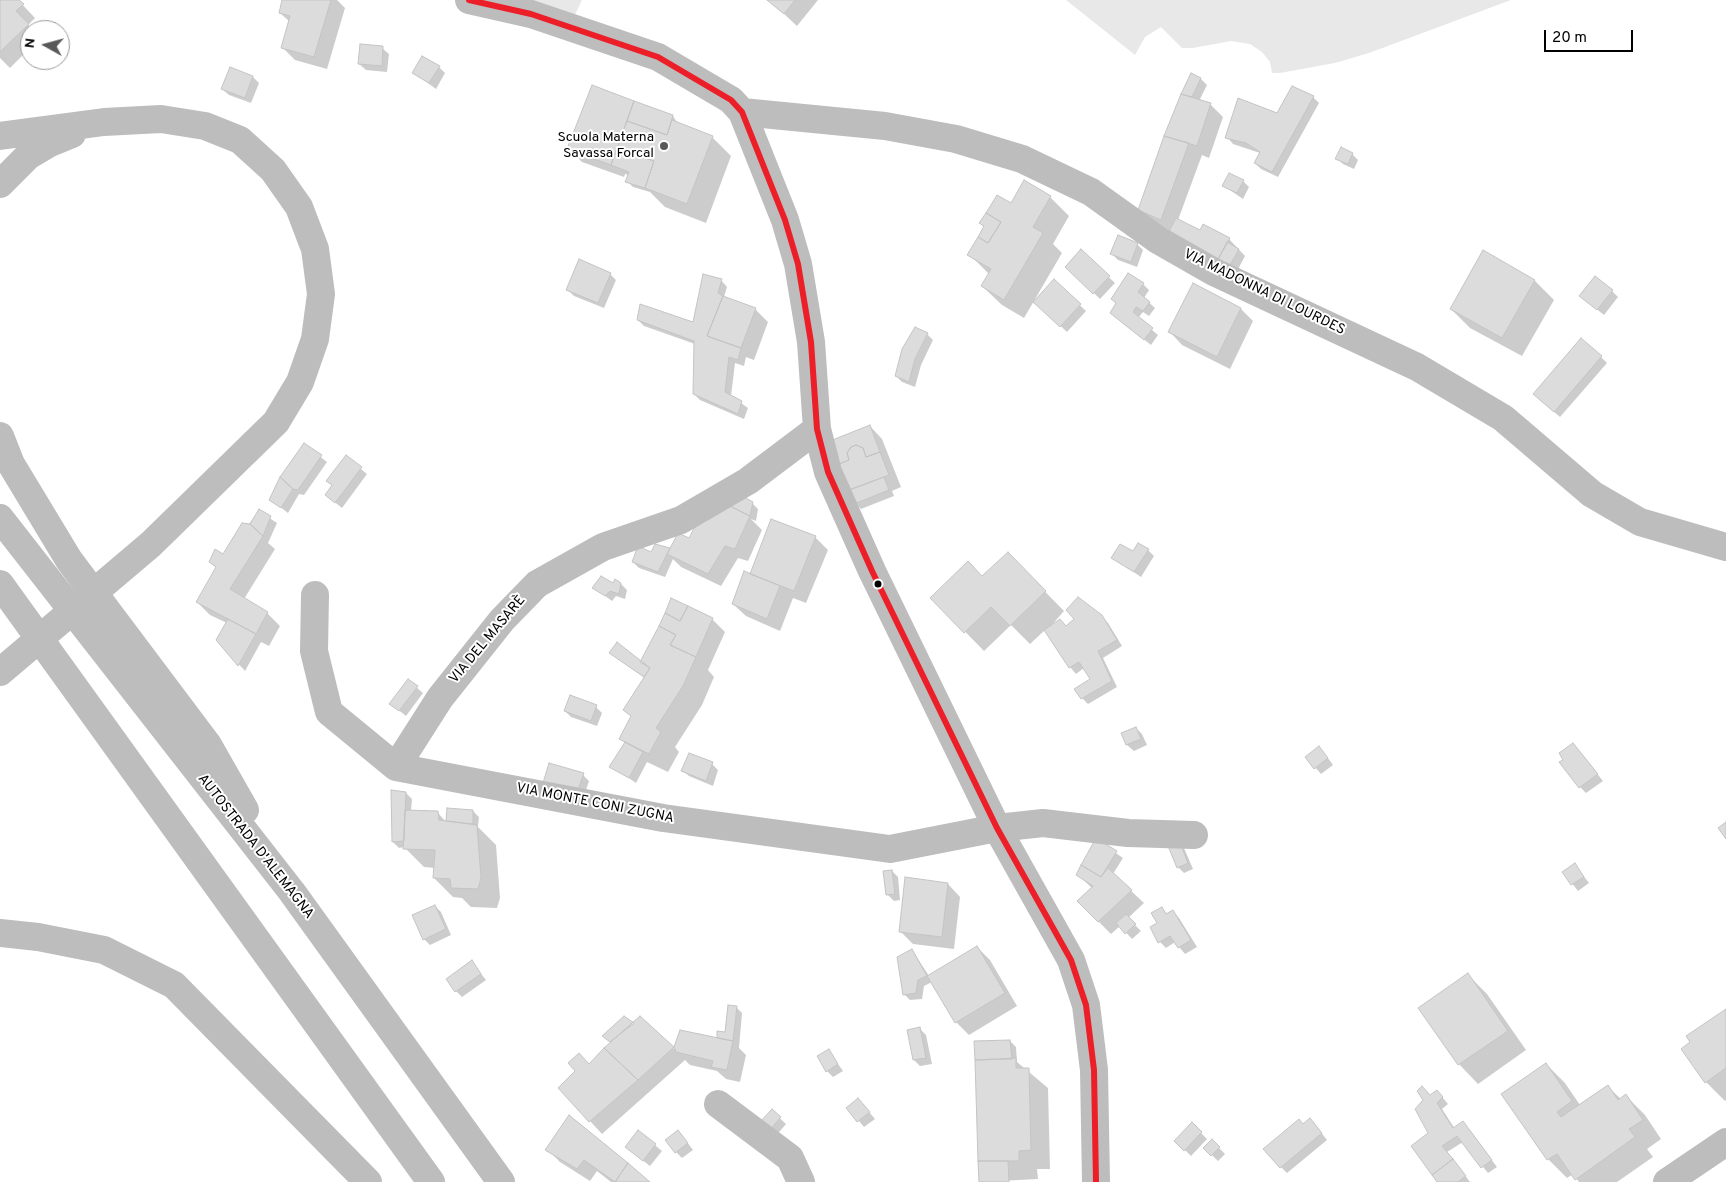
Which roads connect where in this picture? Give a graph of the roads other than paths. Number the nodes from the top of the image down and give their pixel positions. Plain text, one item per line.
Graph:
1 (470, 0) edge
2 (742, 112) junction
3 (104, 122) junction
4 (0, 136) edge
5 (0, 184) edge
6 (817, 428) junction
7 (0, 436) edge
8 (0, 518) edge
9 (1726, 547) edge
10 (0, 584) edge
11 (315, 595) dead end
12 (0, 672) edge
13 (396, 767) junction
14 (997, 828) junction
15 (1194, 835) dead end
16 (292, 892) junction
17 (0, 933) edge
18 (718, 1104) dead end
19 (1726, 1142) edge
20 (368, 1182) edge
21 (431, 1182) edge
22 (501, 1182) edge
23 (802, 1182) edge
24 (1096, 1182) edge
25 (1667, 1182) edge

1 - 2 main road
2 - 6 main road
2 - 9 main road, VIA MADONNA DI LOURDES
3 - 4 main road
3 - 5 main road
3 - 12 main road
6 - 13 main road, VIA DEL MASARÈ
6 - 14 main road
7 - 16 main road
8 - 16 main road, AUTOSTRADA D'ALEMAGNA
10 - 21 main road
11 - 13 main road, VIA MONTE CONI ZUGNA
13 - 14 main road, VIA MONTE CONI ZUGNA
14 - 15 main road, VIA MONTE CONI ZUGNA
14 - 24 main road
16 - 22 main road, AUTOSTRADA D'ALEMAGNA
17 - 20 main road
18 - 23 main road
19 - 25 main road

